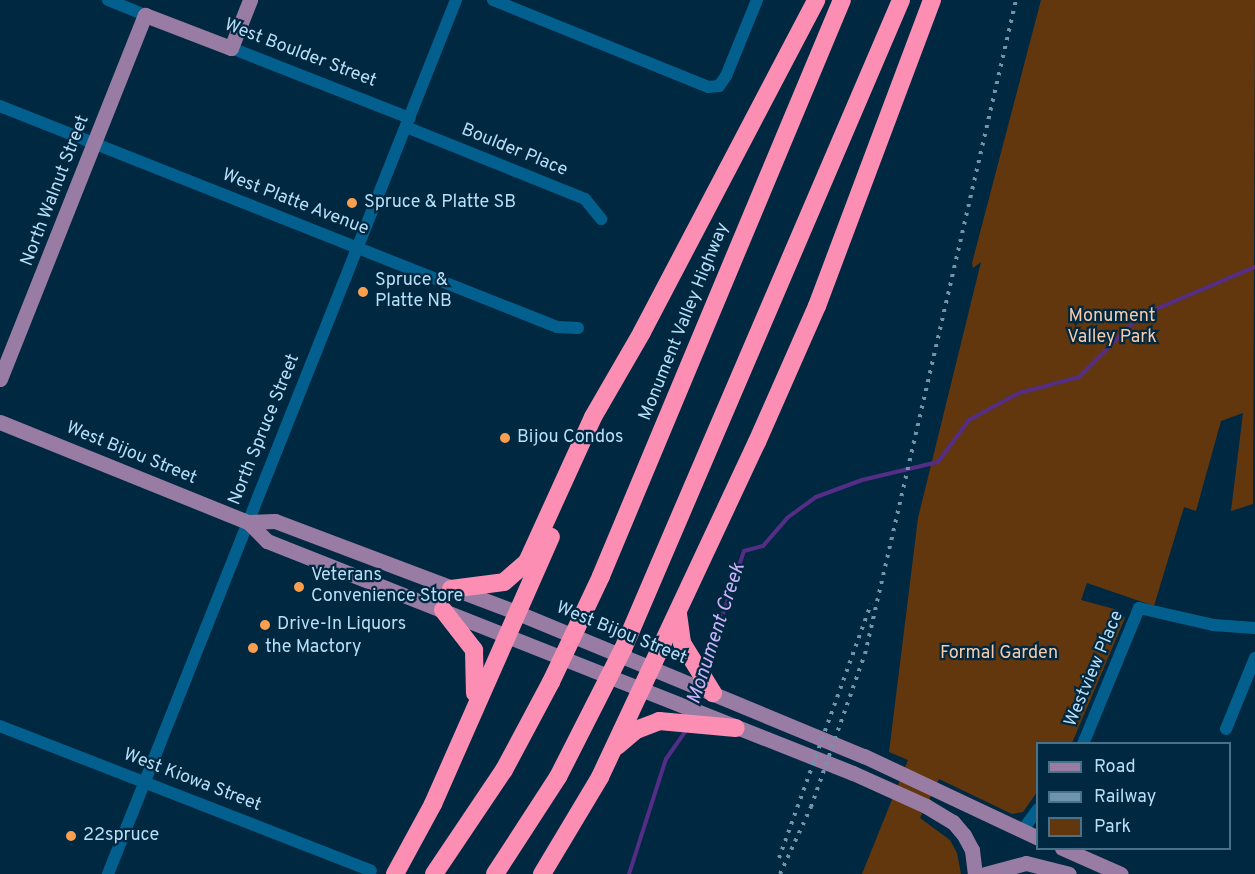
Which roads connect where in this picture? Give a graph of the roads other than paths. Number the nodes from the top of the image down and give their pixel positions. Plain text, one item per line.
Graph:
1 (108, 0) edge
2 (250, 0) edge
3 (456, 0) edge
4 (494, 0) edge
5 (757, 0) edge
6 (816, 0) edge
7 (842, 0) edge
8 (901, 0) edge
9 (932, 0) edge
10 (145, 15) junction
11 (231, 48) junction
12 (0, 106) edge
13 (408, 122) junction
14 (96, 143) junction
15 (602, 219) dead end
16 (357, 246) junction
17 (578, 328) dead end
18 (629, 356) junction
19 (0, 380) edge
20 (0, 422) edge
21 (248, 522) junction
22 (451, 589) junction
23 (444, 610) junction
24 (518, 613) junction
25 (678, 614) junction
26 (1255, 628) edge
27 (507, 636) junction
28 (1255, 658) edge
29 (651, 667) junction
30 (639, 691) junction
31 (713, 693) junction
32 (469, 717) junction
33 (0, 726) edge
34 (736, 728) junction
35 (1226, 729) dead end
36 (1084, 742) edge
37 (612, 752) junction
38 (144, 784) junction
39 (1036, 812) edge
40 (1022, 831) junction
41 (1036, 836) edge
42 (1064, 850) edge
43 (371, 872) dead end
44 (108, 874) edge
45 (395, 874) edge
46 (434, 874) edge
47 (495, 874) edge
48 (542, 874) edge
49 (975, 874) edge
50 (985, 874) edge
51 (1070, 874) edge
52 (1121, 874) edge

1 - 10 street, West Boulder Street
2 - 11 main road
3 - 13 street, North Spruce Street
4 - 5 street
6 - 18 highway
7 - 46 highway, Monument Valley Highway
8 - 47 highway
9 - 25 highway
10 - 11 main road, West Boulder Street
10 - 14 main road, North Walnut Street
11 - 13 street, West Boulder Street
12 - 14 street, West Platte Avenue
13 - 15 street, Boulder Place
13 - 16 street, North Spruce Street
14 - 16 street, West Platte Avenue
14 - 19 main road, North Walnut Street
16 - 17 street, West Platte Avenue
16 - 21 street, North Spruce Street
18 - 22 highway
18 - 24 highway
20 - 21 main road, West Bijou Street
21 - 22 main road, West Bijou Street
21 - 23 main road, West Bijou Street
21 - 38 street, North Spruce Street
22 - 24 main road, West Bijou Street
23 - 27 main road, West Bijou Street
23 - 32 highway
24 - 27 highway
24 - 29 main road, West Bijou Street
25 - 29 highway
25 - 31 highway
26 - 36 street, Westview Place
27 - 30 main road, West Bijou Street
27 - 32 highway
28 - 35 street
29 - 30 highway
29 - 31 main road, West Bijou Street
30 - 34 main road, West Bijou Street
30 - 37 highway
31 - 40 main road, West Bijou Street
32 - 45 highway
33 - 38 street, West Kiowa Street
34 - 37 highway
34 - 49 main road, West Bijou Street
37 - 48 highway
38 - 43 street, West Kiowa Street
38 - 44 street, North Spruce Street
39 - 40 street
40 - 41 main road, West Bijou Street
42 - 52 main road
50 - 51 main road

